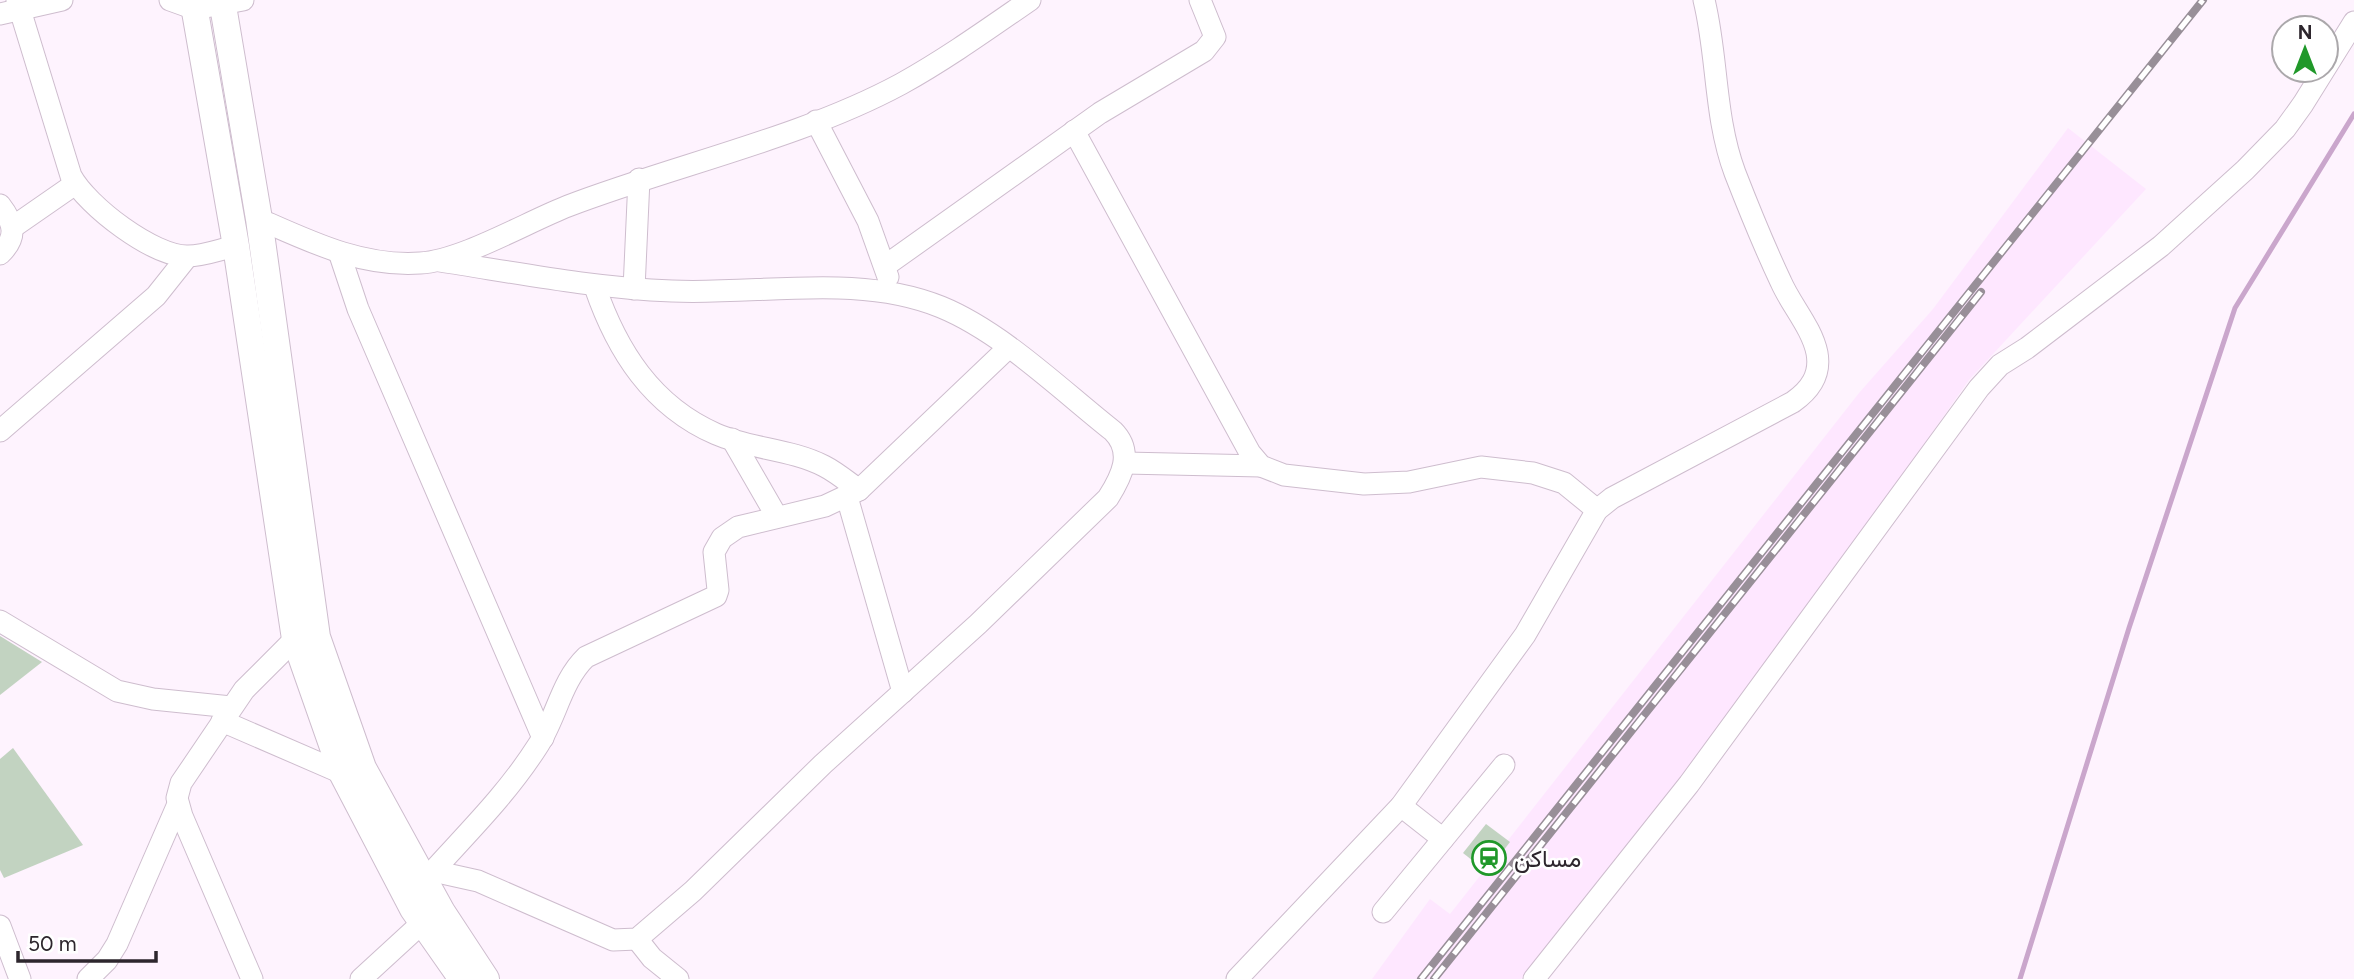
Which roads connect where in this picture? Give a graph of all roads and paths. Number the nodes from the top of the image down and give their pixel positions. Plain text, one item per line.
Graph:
1 (62, 0) edge
2 (170, 0) edge
3 (1030, 0) edge
4 (1200, 0) edge
5 (1704, 0) edge
6 (229, 1) edge
7 (194, 4) edge
8 (13, 8) edge
9 (2354, 22) edge
10 (816, 121) junction
11 (1074, 131) junction
12 (639, 179) junction
13 (75, 184) junction
14 (0, 205) edge
15 (259, 219) junction
16 (13, 227) junction
17 (236, 246) junction
18 (0, 254) edge
19 (340, 254) junction
20 (187, 257) junction
21 (440, 261) junction
22 (885, 266) junction
23 (595, 287) junction
24 (634, 289) junction
25 (891, 294) junction
26 (1008, 348) junction
27 (1, 427) edge
28 (732, 439) junction
29 (1125, 463) junction
30 (1261, 466) junction
31 (853, 493) junction
32 (1597, 510) junction
33 (777, 517) junction
34 (0, 621) edge
35 (295, 639) junction
36 (903, 692) junction
37 (227, 714) junction
38 (543, 738) junction
39 (1504, 765) dead end
40 (342, 773) junction
41 (178, 804) junction
42 (1401, 806) junction
43 (1443, 839) junction
44 (421, 883) junction
45 (1383, 912) dead end
46 (430, 915) junction
47 (0, 926) edge
48 (637, 939) junction
49 (20, 979) edge
50 (88, 979) edge
51 (252, 979) edge
52 (361, 979) edge
53 (462, 979) edge
54 (486, 979) edge
55 (678, 979) edge
56 (1237, 979) edge
57 (1534, 979) edge

1 - 8 street
2 - 7 street
3 - 10 street
4 - 11 street
5 - 32 street
6 - 7 street
6 - 15 street
7 - 17 street
8 - 13 street
9 - 57 street
10 - 12 street
10 - 22 street
11 - 22 street
11 - 30 street
12 - 21 street
12 - 24 street
13 - 16 street
13 - 20 street
14 - 16 street
15 - 19 street
15 - 44 street
16 - 18 street
17 - 20 street
17 - 35 street
19 - 21 street
19 - 38 street
20 - 27 street
21 - 23 street
22 - 25 street
23 - 24 street
23 - 28 street
24 - 25 street
25 - 26 street
26 - 29 street
26 - 31 street
28 - 31 street
28 - 33 street
29 - 30 street
29 - 36 street
30 - 32 street
31 - 33 street
31 - 36 street
32 - 42 street
33 - 38 street
34 - 37 street
35 - 37 street
35 - 40 street
36 - 48 street
37 - 40 street
37 - 41 street
38 - 44 street
39 - 43 street
40 - 44 street
41 - 50 street
41 - 51 street
42 - 43 street
42 - 56 street
43 - 45 street
44 - 46 street
44 - 48 street
46 - 52 street
46 - 53 street
46 - 54 street
47 - 49 street
48 - 55 street

